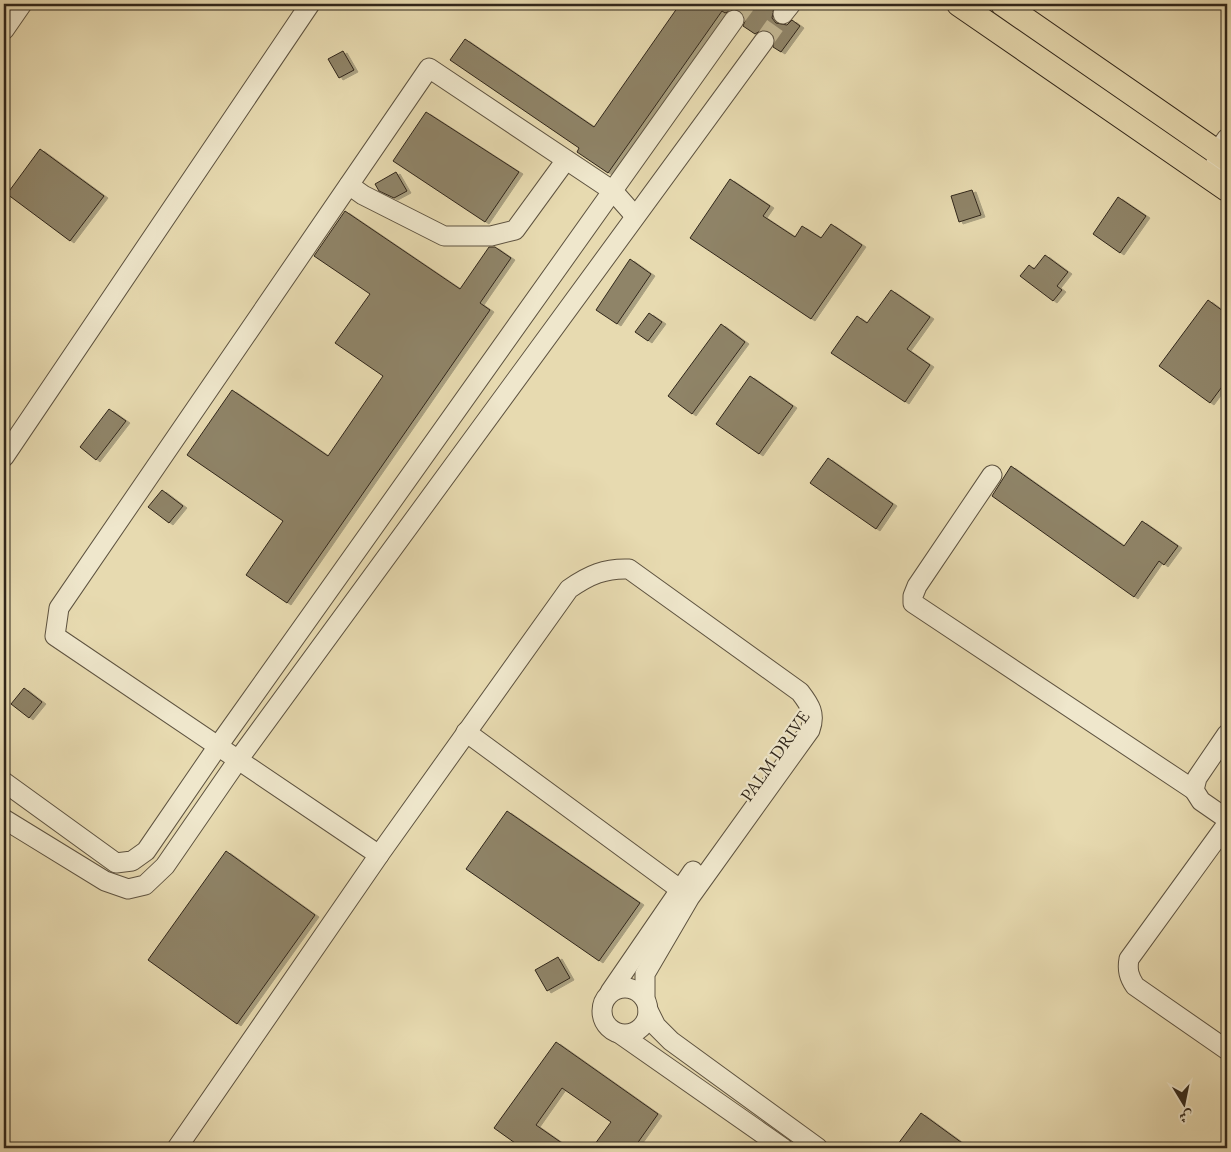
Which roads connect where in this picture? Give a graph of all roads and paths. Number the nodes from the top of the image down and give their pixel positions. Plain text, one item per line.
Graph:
1 (22, 4) edge
2 (310, 4) edge
3 (959, 4) edge
4 (1003, 4) edge
5 (734, 20) tunnel mouth
6 (4, 30) edge
7 (764, 40) tunnel mouth
8 (1224, 149) edge
9 (566, 160) junction
10 (1223, 181) edge
11 (349, 185) junction
12 (613, 191) junction
13 (635, 216) junction
14 (4, 457) edge
15 (992, 475) dead end
16 (466, 732) junction
17 (1227, 734) edge
18 (218, 746) junction
19 (238, 760) junction
20 (4, 782) edge
21 (1194, 790) junction
22 (4, 819) edge
23 (1227, 819) edge
24 (1227, 824) edge
25 (379, 855) junction
26 (685, 893) junction
27 (610, 992) junction
28 (647, 1005) junction
29 (620, 1034) junction
30 (1227, 1050) edge
31 (177, 1148) edge
32 (783, 1148) edge
33 (818, 1148) edge

1 - 6 street
2 - 14 street
3 - 10 main road
4 - 8 main road
5 - 12 street
7 - 13 street
8 - 10 street
9 - 11 street
9 - 11 street
9 - 12 street
11 - 18 street
12 - 13 street
12 - 18 street
13 - 19 street
15 - 21 street
16 - 25 street
16 - 26 street
16 - 26 street, PALM DRIVE
17 - 21 street
18 - 19 street
18 - 20 street
19 - 22 street
19 - 25 street
21 - 23 street
24 - 30 street
25 - 31 street
26 - 27 street, PALM DRIVE
26 - 28 street, PALM DRIVE
27 - 28 street
27 - 29 street, PALM DRIVE
28 - 29 street, PALM DRIVE
28 - 33 street
29 - 32 street, PALM DRIVE

